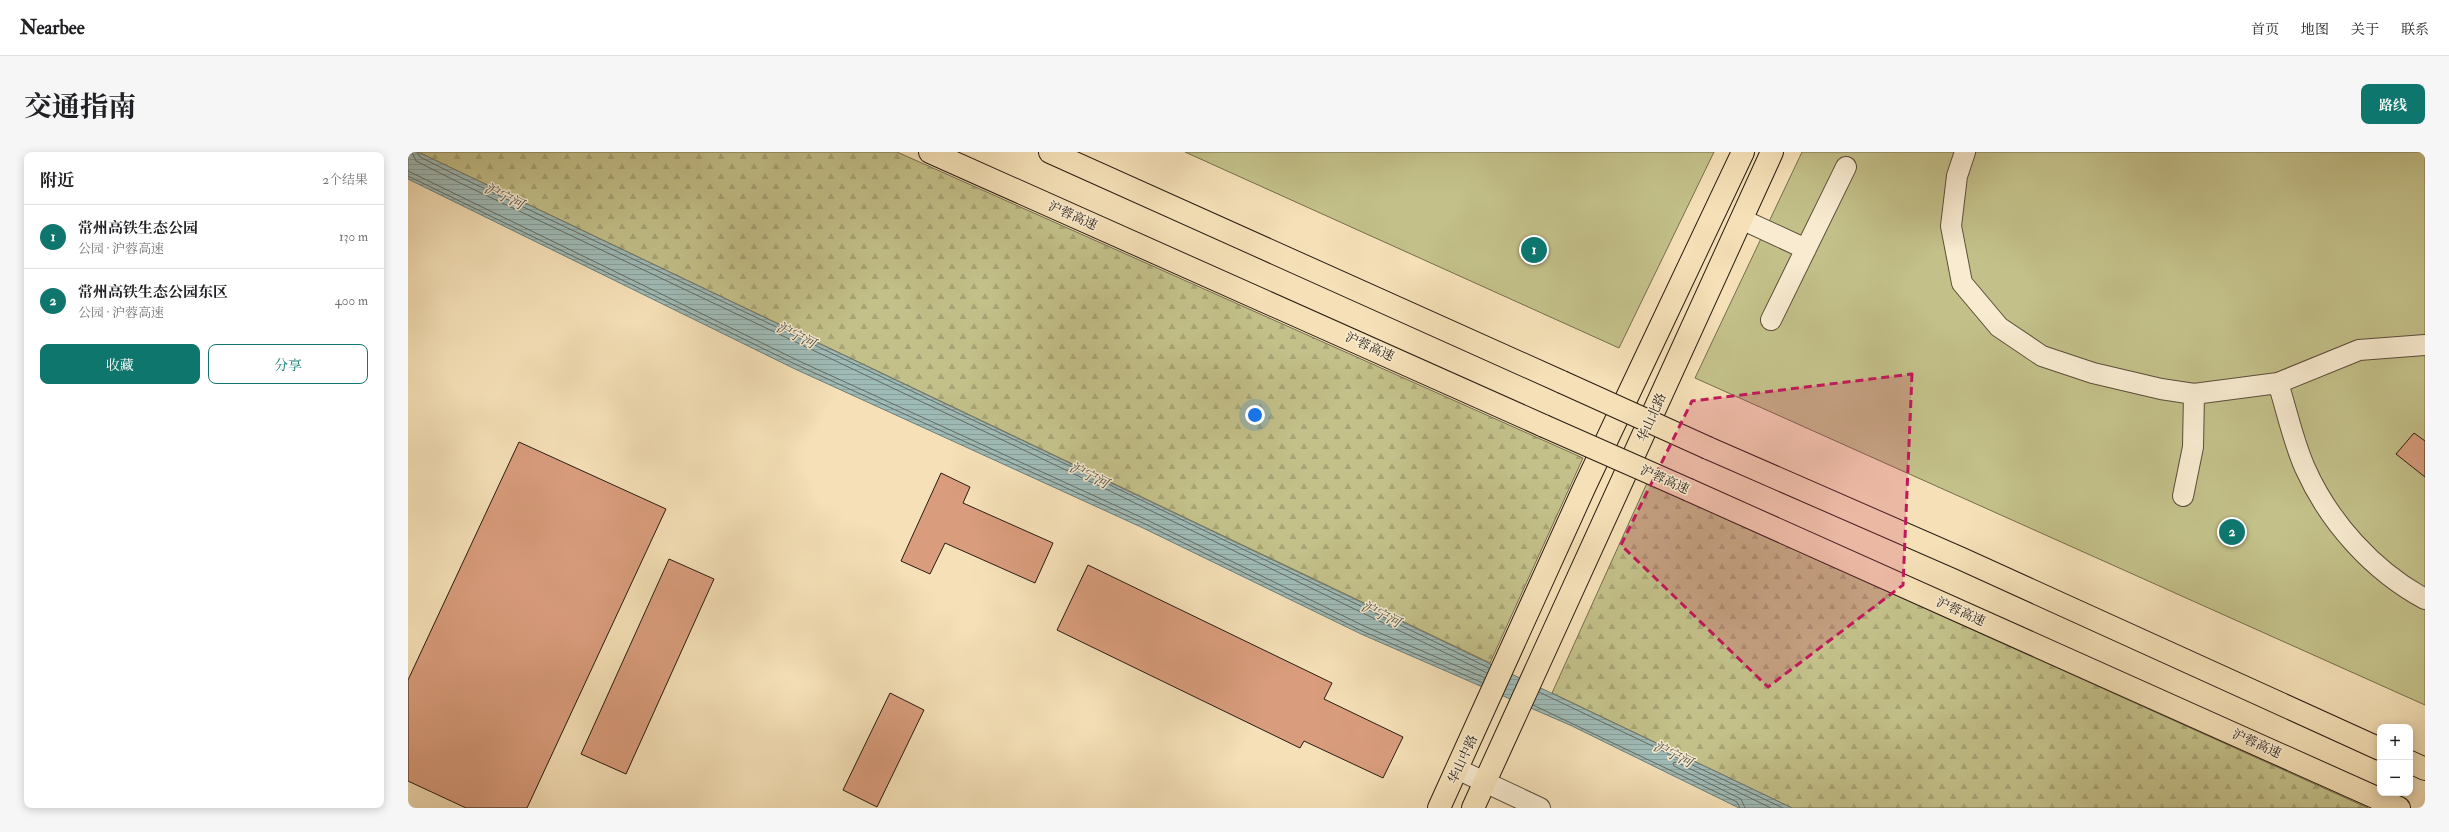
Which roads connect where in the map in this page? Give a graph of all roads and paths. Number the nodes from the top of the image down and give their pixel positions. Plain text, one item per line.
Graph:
1 (930, 152) edge
2 (1050, 152) edge
3 (1744, 152) edge
4 (1772, 152) edge
5 (1965, 152) edge
6 (1846, 168) dead end
7 (1741, 219) junction
8 (1806, 249) junction
9 (1771, 320) dead end
10 (2425, 345) edge
11 (2278, 383) junction
12 (2194, 394) junction
13 (2183, 496) dead end
14 (2425, 599) edge
15 (2377, 747) edge
16 (2413, 763) edge
17 (1457, 769) junction
18 (2425, 769) edge
19 (1485, 782) junction
20 (1514, 802) edge
21 (1439, 808) edge
22 (1473, 808) edge
23 (1540, 808) edge
24 (2399, 808) edge

1 - 24 main road, 沪蓉高速, bridge
2 - 15 main road, bridge
3 - 17 main road, 华山中路
4 - 7 main road, 华山北路
5 - 12 lane
6 - 8 lane
7 - 8 lane
7 - 19 main road, 华山北路
8 - 9 lane
10 - 11 lane
11 - 12 lane
11 - 14 lane
12 - 13 lane
16 - 18 main road
17 - 19 lane
17 - 21 main road, 华山中路
19 - 20 lane
19 - 22 main road
20 - 23 lane

